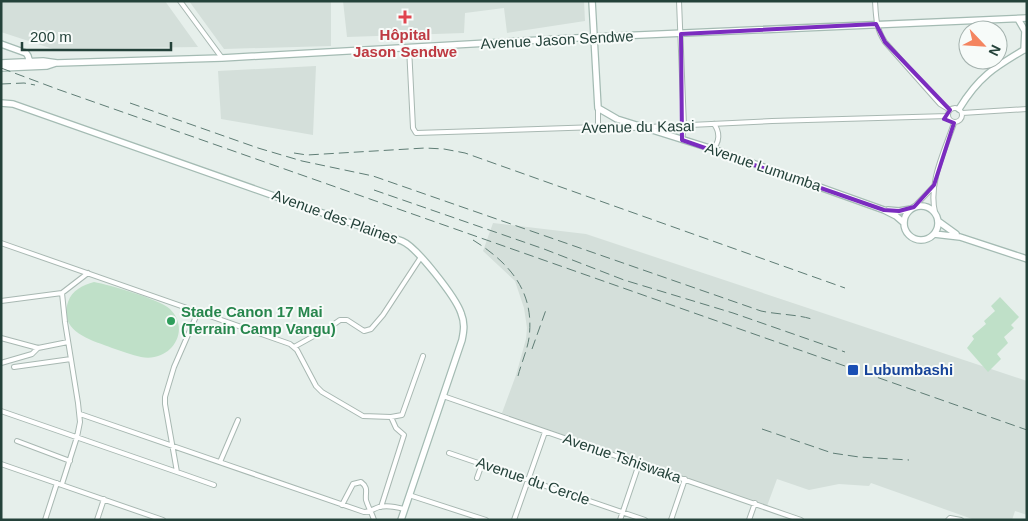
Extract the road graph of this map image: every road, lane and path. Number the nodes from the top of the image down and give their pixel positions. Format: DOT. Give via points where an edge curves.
graph roads {
  1 [pos="180,1"];
  2 [pos="592,1"];
  3 [pos="679,1"];
  4 [pos="875,1"];
  5 [pos="1027,18"];
  6 [pos="1018,19"];
  7 [pos="876,24"];
  8 [pos="681,34"];
  9 [pos="594,37"];
  10 [pos="1,44"];
  11 [pos="409,46"];
  12 [pos="16,48"];
  13 [pos="1025,49"];
  14 [pos="222,58"];
  15 [pos="14,62"];
  16 [pos="1,63"];
  17 [pos="30,64"];
  18 [pos="1,68"];
  19 [pos="1,103"];
  20 [pos="598,108"];
  21 [pos="1027,109"];
  22 [pos="950,110"];
  23 [pos="961,111"];
  24 [pos="948,116"];
  25 [pos="954,123"];
  26 [pos="714,124"];
  27 [pos="684,126"];
  28 [pos="598,127"];
  29 [pos="642,128"];
  30 [pos="682,140"];
  31 [pos="712,148"];
  32 [pos="934,185"];
  33 [pos="912,208"];
  34 [pos="884,210"];
  35 [pos="935,212"];
  36 [pos="938,221"];
  37 [pos="904,223"];
  38 [pos="934,234"];
  39 [pos="960,237"];
  40 [pos="1,244"];
  41 [pos="421,257"];
  42 [pos="1027,259"];
  43 [pos="88,273"];
  44 [pos="62,294"];
  45 [pos="1,301"];
  46 [pos="198,312"];
  47 [pos="1,338"];
  48 [pos="68,342"];
  49 [pos="294,347"];
  50 [pos="38,348"];
  51 [pos="423,356"];
  52 [pos="71,359"];
  53 [pos="1,363"];
  54 [pos="14,367"];
  55 [pos="443,396"];
  56 [pos="1,411"];
  57 [pos="80,414"];
  58 [pos="391,417"];
  59 [pos="238,420"];
  60 [pos="545,432"];
  61 [pos="77,438"];
  62 [pos="16,442"];
  63 [pos="172,445"];
  64 [pos="450,453"];
  65 [pos="70,461"];
  66 [pos="220,462"];
  67 [pos="1,464"];
  68 [pos="482,464"];
  69 [pos="639,464"];
  70 [pos="177,472"];
  71 [pos="477,478"];
  72 [pos="529,479"];
  73 [pos="685,479"];
  74 [pos="59,484"];
  75 [pos="214,484"];
  76 [pos="409,495"];
  77 [pos="104,499"];
  78 [pos="755,503"];
  79 [pos="342,505"];
  80 [pos="381,507"];
  81 [pos="404,509"];
  82 [pos="371,511"];
  83 [pos="623,512"];
  84 [pos="45,520"];
  85 [pos="97,520"];
  86 [pos="163,520"];
  87 [pos="374,520"];
  88 [pos="401,520"];
  89 [pos="486,520"];
  90 [pos="514,520"];
  91 [pos="620,520"];
  92 [pos="645,520"];
  93 [pos="671,520"];
  94 [pos="749,520"];
  95 [pos="801,520"];
  96 [pos="948,520"];
  97 [pos="961,520"];
  1 -- 14 [label="street"];
  2 -- 9 [label="main road"];
  3 -- 8 [label="street"];
  4 -- 7 [label="street"];
  5 -- 6 [label="main road, Avenue Jason Sendwe"];
  6 -- 7 [label="main road, Avenue Jason Sendwe"];
  6 -- 13 [label="main road" via="1025,31"];
  7 -- 8 [label="main road, Avenue Jason Sendwe"];
  7 -- 22 [label="street" via="885,42 940,104"];
  8 -- 9 [label="main road, Avenue Jason Sendwe"];
  8 -- 27 [label="street"];
  9 -- 11 [label="main road, Avenue Jason Sendwe"];
  9 -- 20 [label="main road"];
  10 -- 12 [label="main road"];
  11 -- 14 [label="main road, Avenue Jason Sendwe"];
  11 -- 28 [label="street, Avenue du Kasai" via="413,128 416,133"];
  12 -- 15 [label="main road" via="20,54"];
  12 -- 17 [label="main road" via="26,53"];
  13 -- 23 [label="main road" via="980,80 970,91"];
  14 -- 17 [label="main road, Avenue Jason Sendwe" via="58,63 48,66"];
  15 -- 16 [label="main road, Avenue Jason Sendwe"];
  15 -- 17 [label="main road, Avenue Jason Sendwe"];
  17 -- 18 [label="main road, Avenue Jason Sendwe"];
  19 -- 41 [label="main road, Avenue des Plaines" via="13,104 393,237 411,246"];
  20 -- 28 [label="street"];
  20 -- 29 [label="main road, Avenue Lumumba"];
  21 -- 23 [label="street"];
  22 -- 23 [label="street"];
  22 -- 24 [label="street"];
  23 -- 25 [label="street" via="962,119"];
  24 -- 25 [label="street"];
  24 -- 26 [label="street, Avenue du Kasai"];
  25 -- 32 [label="street"];
  26 -- 27 [label="street, Avenue du Kasai"];
  26 -- 31 [label="street" via="718,139"];
  27 -- 29 [label="street, Avenue du Kasai"];
  27 -- 30 [label="street"];
  28 -- 29 [label="street, Avenue du Kasai"];
  29 -- 30 [label="main road, Avenue Lumumba"];
  30 -- 31 [label="main road, Avenue Lumumba"];
  31 -- 34 [label="main road, Avenue Lumumba"];
  32 -- 33 [label="street"];
  32 -- 35 [label="street"];
  33 -- 34 [label="main road"];
  33 -- 35 [label="main road" via="924,206"];
  33 -- 37 [label="main road"];
  34 -- 37 [label="main road"];
  35 -- 36 [label="main road"];
  36 -- 38 [label="main road"];
  36 -- 39 [label="main road"];
  37 -- 38 [label="main road" via="914,238 924,240"];
  38 -- 39 [label="main road"];
  39 -- 42 [label="main road"];
  40 -- 43 [label="street"];
  41 -- 49 [label="street" via="371,329 364,331 347,320 340,320"];
  41 -- 55 [label="main road, Avenue des Plaines" via="457,304 464,320 462,340"];
  43 -- 44 [label="street"];
  43 -- 46 [label="street"];
  44 -- 45 [label="street"];
  44 -- 48 [label="street"];
  46 -- 49 [label="street"];
  46 -- 63 [label="street" via="165,397"];
  47 -- 50 [label="street"];
  48 -- 50 [label="street"];
  48 -- 52 [label="street"];
  49 -- 58 [label="street" via="322,392 363,416"];
  50 -- 53 [label="street" via="32,354"];
  51 -- 58 [label="street" via="404,412"];
  52 -- 54 [label="street"];
  52 -- 57 [label="street"];
  55 -- 60 [label="street, Avenue Tshiswaka"];
  55 -- 76 [label="main road, Avenue des Plaines"];
  56 -- 61 [label="street"];
  57 -- 61 [label="street"];
  57 -- 63 [label="street"];
  58 -- 80 [label="street" via="404,435"];
  59 -- 66 [label="street"];
  60 -- 69 [label="street, Avenue Tshiswaka"];
  60 -- 72 [label="street"];
  61 -- 65 [label="street"];
  61 -- 70 [label="street"];
  62 -- 65 [label="street"];
  63 -- 66 [label="street"];
  63 -- 70 [label="street"];
  64 -- 68 [label="street, Avenue du Cercle"];
  65 -- 74 [label="street"];
  66 -- 79 [label="street"];
  67 -- 74 [label="street"];
  68 -- 71 [label="street"];
  68 -- 72 [label="street, Avenue du Cercle"];
  69 -- 73 [label="street, Avenue Tshiswaka"];
  69 -- 83 [label="street"];
  70 -- 75 [label="street"];
  72 -- 83 [label="street, Avenue du Cercle"];
  72 -- 90 [label="street"];
  73 -- 78 [label="street, Avenue Tshiswaka"];
  73 -- 93 [label="street"];
  74 -- 77 [label="street"];
  74 -- 84 [label="street"];
  76 -- 81 [label="main road, Avenue des Plaines"];
  76 -- 89 [label="street"];
  77 -- 85 [label="street"];
  77 -- 86 [label="street"];
  78 -- 94 [label="street"];
  78 -- 95 [label="street, Avenue Tshiswaka"];
  79 -- 82 [label="street"];
  79 -- 82 [label="street" via="353,484 361,482 367,490 366,500"];
  80 -- 81 [label="street"];
  80 -- 82 [label="street"];
  81 -- 88 [label="main road, Avenue des Plaines"];
  82 -- 87 [label="street"];
  83 -- 91 [label="street"];
  83 -- 92 [label="street, Avenue du Cercle"];
  96 -- 97 [label="street"];
}
